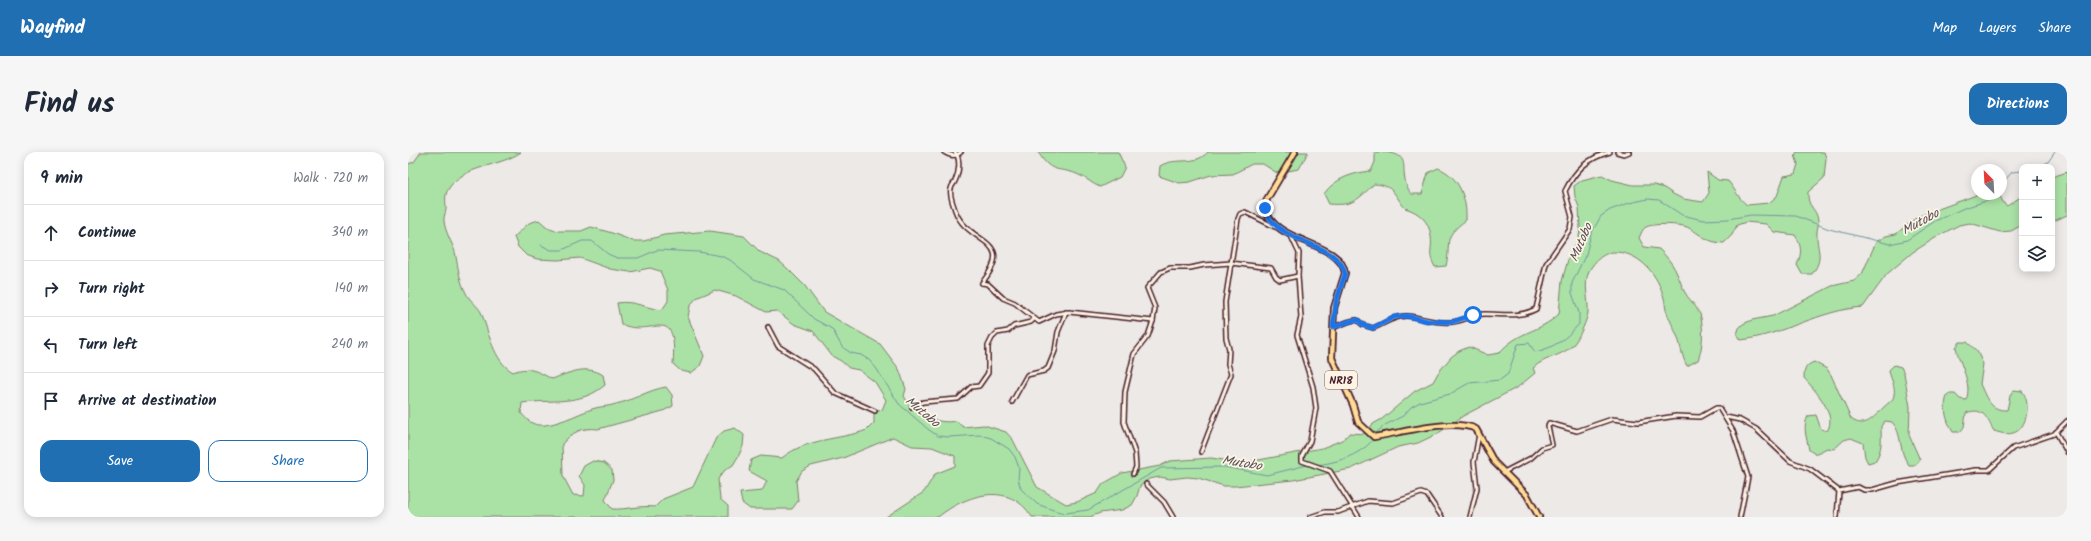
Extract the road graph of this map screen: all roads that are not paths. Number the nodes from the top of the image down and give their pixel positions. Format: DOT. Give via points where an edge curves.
graph roads {
  1 [pos="944,152"];
  2 [pos="961,152"];
  3 [pos="1295,152"];
  4 [pos="1610,152"];
  5 [pos="1617,152"];
  6 [pos="1629,152"];
  7 [pos="956,154"];
  8 [pos="1275,226"];
  9 [pos="1291,236"];
  10 [pos="1231,263"];
  11 [pos="1298,276"];
  12 [pos="1066,312"];
  13 [pos="1034,319"];
  14 [pos="1153,321"];
  15 [pos="768,327"];
  16 [pos="1333,327"];
  17 [pos="1012,402"];
  18 [pos="912,407"];
  19 [pos="875,411"];
  20 [pos="1726,417"];
  21 [pos="2067,421"];
  22 [pos="2056,432"];
  23 [pos="1480,433"];
  24 [pos="1201,452"];
  25 [pos="2067,452"];
  26 [pos="1504,473"];
  27 [pos="1134,474"];
  28 [pos="1146,484"];
  29 [pos="1839,491"];
  30 [pos="1352,506"];
  31 [pos="1322,513"];
  32 [pos="1173,517"];
  33 [pos="1310,517"];
  34 [pos="1324,517"];
  35 [pos="1358,517"];
  36 [pos="1442,517"];
  37 [pos="1470,517"];
  38 [pos="1539,517"];
  39 [pos="1740,517"];
  40 [pos="1837,517"];
  1 -- 7 [label="street" via="949,155"];
  2 -- 7 [label="street"];
  3 -- 8 [label="main road, NR18" via="1265,204 1266,213"];
  4 -- 16 [label="street" via="1584,164 1565,191 1572,216 1570,229 1546,264 1536,309 1528,313 1506,316 1473,315 1452,322 1428,321 1407,316 1394,317 1373,328 1363,325 1358,320 1349,320"];
  5 -- 6 [label="street"];
  7 -- 13 [label="street" via="959,171 950,189 955,211 976,237 986,241 994,250 996,260 982,283 988,284 1002,298 1015,303"];
  8 -- 9 [label="main road, NR18"];
  8 -- 10 [label="street" via="1244,212 1240,214"];
  9 -- 11 [label="street" via="1299,253"];
  9 -- 16 [label="main road, NR18" via="1319,248 1344,268 1345,274 1334,308"];
  10 -- 11 [label="street" via="1271,268 1280,280"];
  10 -- 14 [label="street" via="1170,268 1161,272 1148,288 1155,308"];
  10 -- 24 [label="street" via="1225,302 1228,364 1231,374"];
  11 -- 30 [label="street" via="1301,316 1297,334 1313,387 1316,408 1310,442 1302,460 1330,471"];
  12 -- 13 [label="street" via="1041,322"];
  12 -- 14 [label="street"];
  12 -- 17 [label="street" via="1058,332 1054,357 1048,368 1044,372 1027,375"];
  13 -- 18 [label="street" via="1014,326 1008,331 997,333 992,338 988,346 988,373 979,386 971,388 958,399 923,402"];
  14 -- 27 [label="street" via="1148,336 1134,354 1125,392 1124,422 1135,453"];
  15 -- 19 [label="street" via="778,346 814,369 835,393"];
  16 -- 23 [label="main road, NR18" via="1333,361 1358,422 1374,437 1402,430 1445,426 1468,426"];
  20 -- 26 [label="street" via="1719,408 1716,408 1700,417 1676,416 1638,422 1612,420 1577,431 1550,423 1548,426 1552,445 1542,448 1531,458"];
  20 -- 29 [label="street" via="1740,420 1756,429 1790,461 1810,469"];
  20 -- 39 [label="street" via="1748,477"];
  21 -- 22 [label="street"];
  22 -- 25 [label="street"];
  22 -- 29 [label="street" via="2051,436 2013,448 1989,470 1897,483 1872,490 1858,487"];
  23 -- 26 [label="main road" via="1494,462"];
  23 -- 37 [label="street" via="1474,462 1477,488"];
  26 -- 38 [label="main road" via="1527,495"];
  28 -- 32 [label="street" via="1164,502"];
  29 -- 40 [label="street"];
  30 -- 31 [label="street" via="1338,512"];
  30 -- 35 [label="street"];
  30 -- 36 [label="street" via="1372,500 1393,502 1421,493 1427,495"];
  31 -- 33 [label="street"];
  31 -- 34 [label="street"];
}
